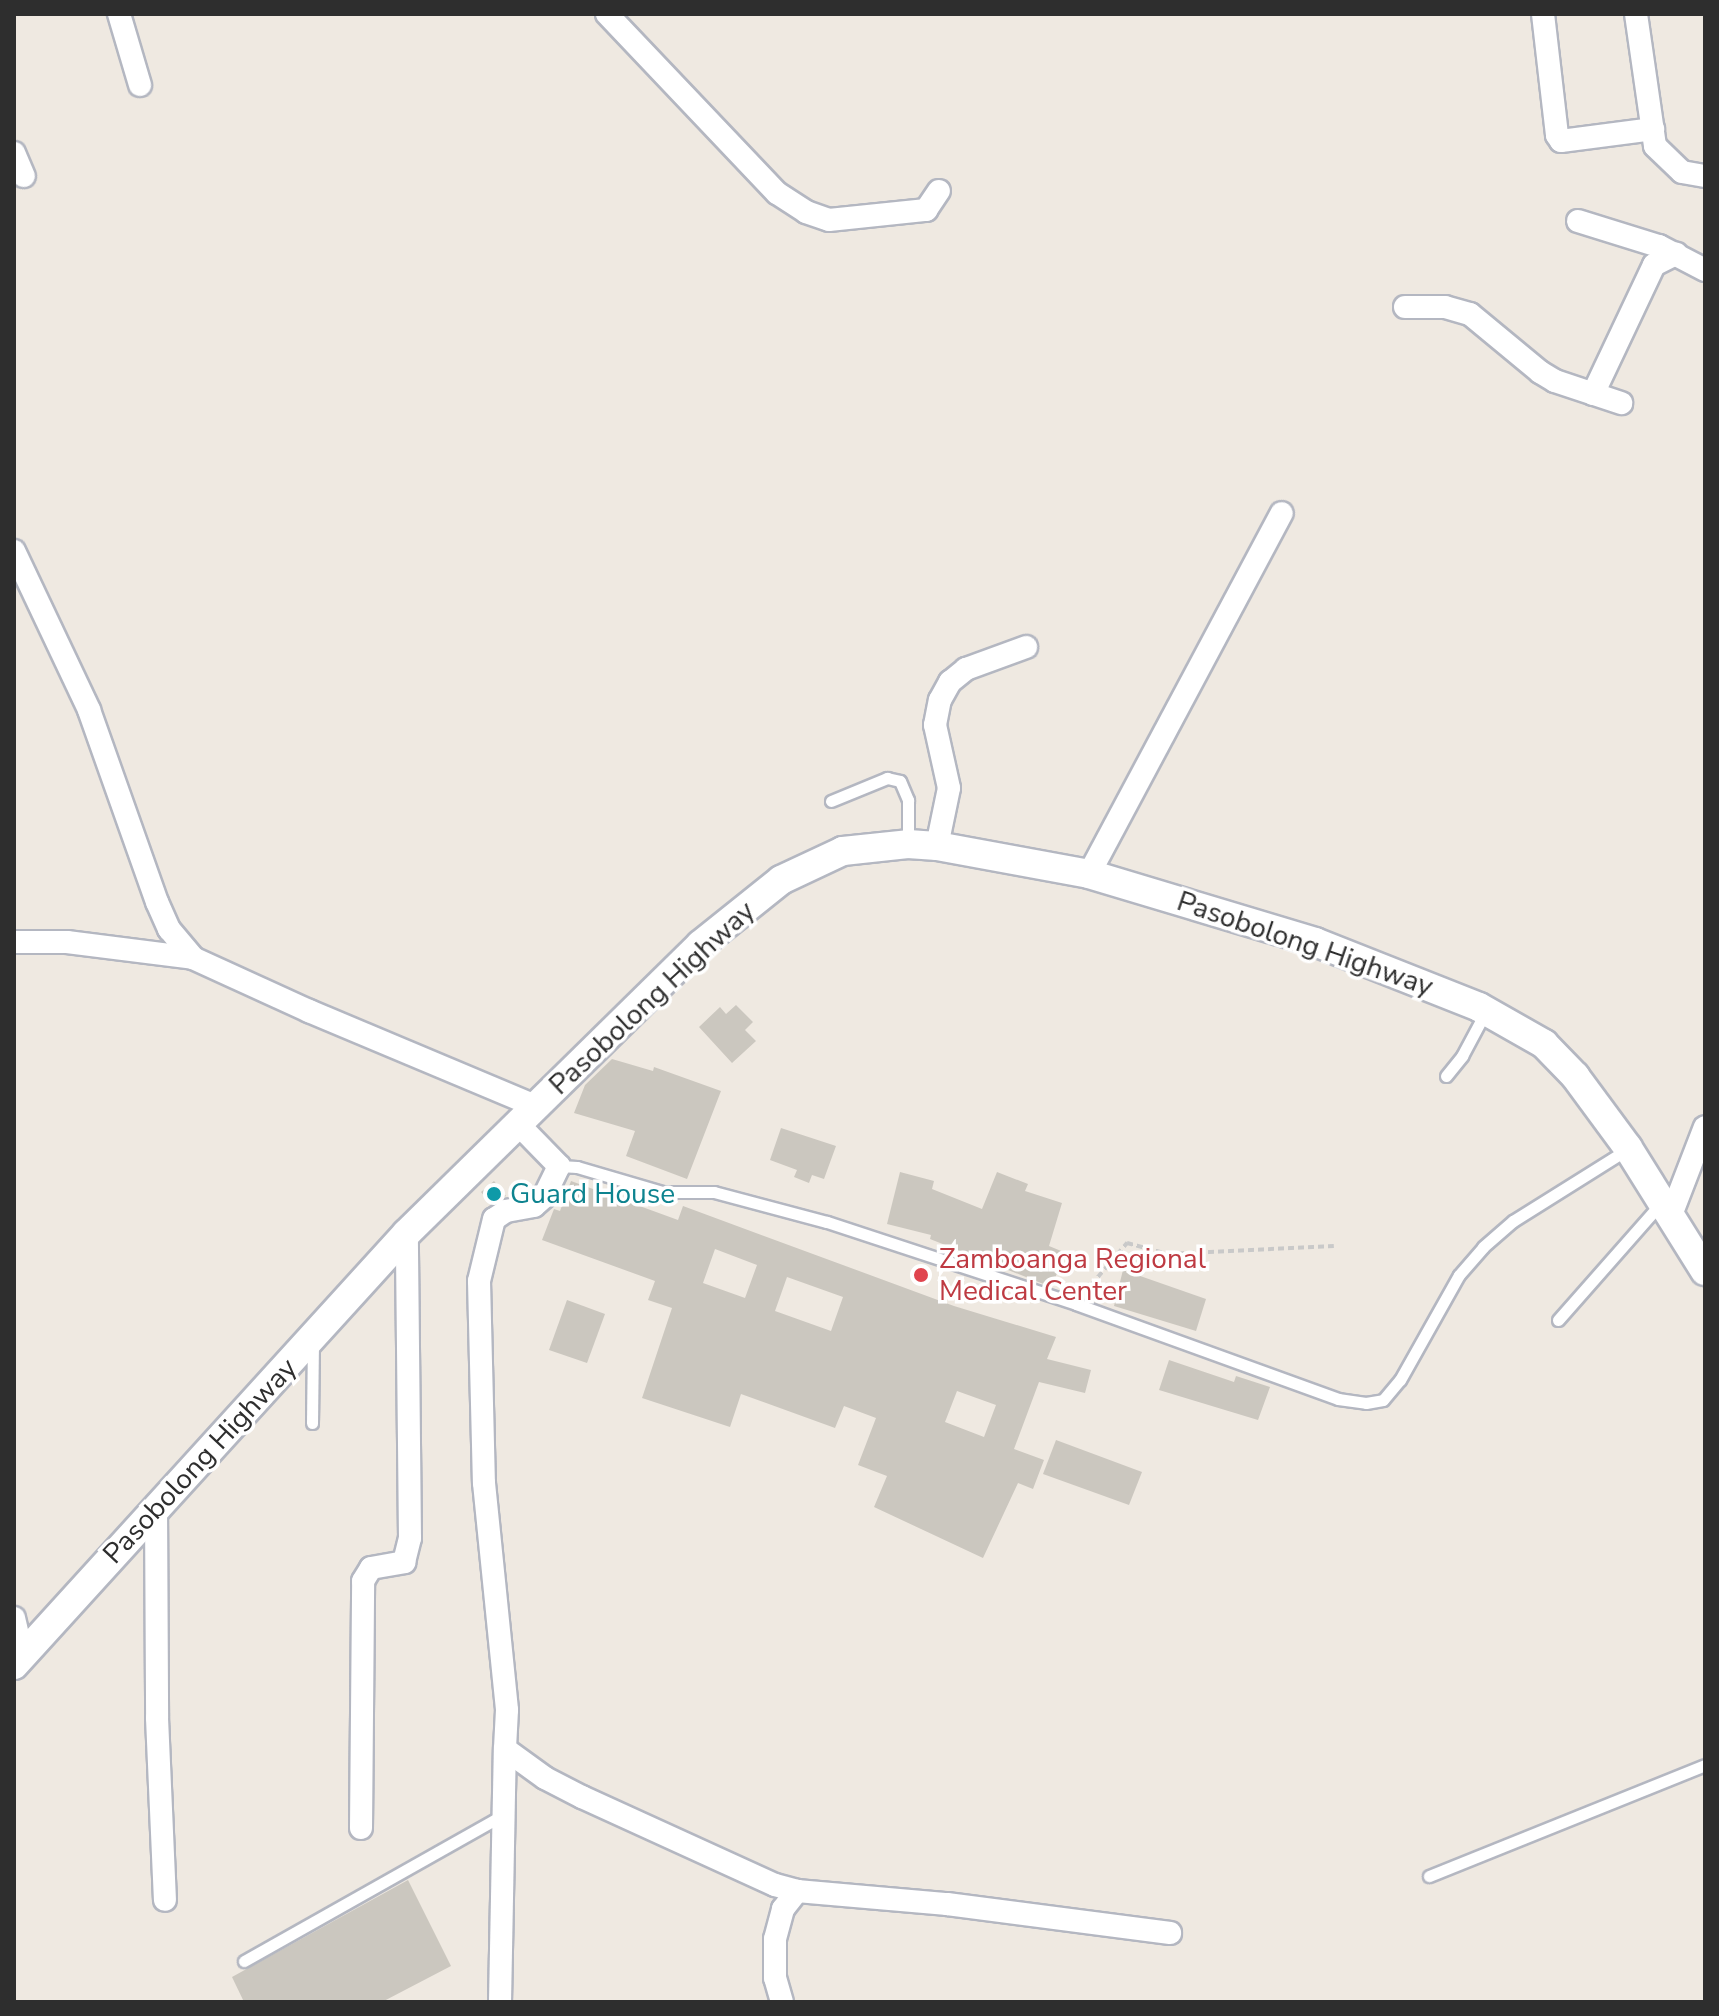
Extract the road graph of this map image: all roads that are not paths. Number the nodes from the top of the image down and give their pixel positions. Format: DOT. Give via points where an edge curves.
graph roads {
  1 [pos="119,14"];
  2 [pos="607,14"];
  3 [pos="1543,14"];
  4 [pos="1636,14"];
  5 [pos="140,85"];
  6 [pos="1653,129"];
  7 [pos="14,153"];
  8 [pos="24,176"];
  9 [pos="1705,176"];
  10 [pos="939,191"];
  11 [pos="1578,221"];
  12 [pos="1676,254"];
  13 [pos="1705,270"];
  14 [pos="1405,307"];
  15 [pos="1593,394"];
  16 [pos="1621,403"];
  17 [pos="1282,513"];
  18 [pos="14,551"];
  19 [pos="1026,647"];
  20 [pos="831,801"];
  21 [pos="908,844"];
  22 [pos="937,846"];
  23 [pos="1089,874"];
  24 [pos="14,942"];
  25 [pos="193,958"];
  26 [pos="1486,1011"];
  27 [pos="1446,1076"];
  28 [pos="528,1115"];
  29 [pos="1705,1127"];
  30 [pos="1628,1148"];
  31 [pos="559,1166"];
  32 [pos="1667,1208"];
  33 [pos="407,1233"];
  34 [pos="1705,1271"];
  35 [pos="1558,1320"];
  36 [pos="313,1340"];
  37 [pos="312,1423"];
  38 [pos="156,1505"];
  39 [pos="14,1618"];
  40 [pos="18,1660"];
  41 [pos="505,1749"];
  42 [pos="1705,1765"];
  43 [pos="504,1815"];
  44 [pos="361,1828"];
  45 [pos="1429,1876"];
  46 [pos="797,1891"];
  47 [pos="165,1900"];
  48 [pos="1170,1933"];
  49 [pos="244,1961"];
  50 [pos="500,2002"];
  51 [pos="782,2002"];
  1 -- 5 [label="street"];
  2 -- 10 [label="street" via="777,193 806,212 829,220 926,210"];
  3 -- 6 [label="street" via="1561,141"];
  4 -- 6 [label="street"];
  6 -- 9 [label="street" via="1655,146 1668,162 1692,176"];
  7 -- 8 [label="street"];
  11 -- 12 [label="street"];
  12 -- 13 [label="street"];
  12 -- 15 [label="street" via="1654,265 1646,278"];
  14 -- 15 [label="street" via="1445,307 1470,314 1540,372"];
  15 -- 16 [label="street"];
  17 -- 23 [label="street"];
  18 -- 25 [label="street" via="89,710 157,902 169,929"];
  19 -- 22 [label="street" via="966,669 940,700 935,725 949,788"];
  20 -- 21 [label="lane" via="887,778 900,781 908,800"];
  21 -- 22 [label="street, Pasobolong Highway"];
  21 -- 28 [label="street, Pasobolong Highway" via="843,851 781,880 700,945"];
  22 -- 23 [label="street, Pasobolong Highway"];
  23 -- 26 [label="street, Pasobolong Highway" via="1315,942"];
  24 -- 25 [label="street" via="67,942"];
  25 -- 28 [label="street"];
  26 -- 27 [label="lane"];
  26 -- 30 [label="street, Pasobolong Highway" via="1544,1044 1575,1076"];
  28 -- 31 [label="street"];
  28 -- 33 [label="street, Pasobolong Highway"];
  29 -- 32 [label="street"];
  30 -- 31 [label="lane" via="1513,1221 1483,1247 1459,1275 1400,1380 1383,1400 1366,1403 1338,1399 1076,1304 827,1222 714,1192 662,1192"];
  30 -- 32 [label="street, Pasobolong Highway"];
  31 -- 41 [label="street" via="534,1206 494,1219 479,1281 484,1483 507,1710"];
  32 -- 34 [label="street, Pasobolong Highway"];
  32 -- 35 [label="lane"];
  33 -- 36 [label="street, Pasobolong Highway"];
  33 -- 44 [label="street" via="410,1538 404,1562 371,1568 363,1581"];
  36 -- 37 [label="lane"];
  36 -- 38 [label="street, Pasobolong Highway"];
  38 -- 40 [label="street, Pasobolong Highway"];
  38 -- 47 [label="street"];
  39 -- 40 [label="street"];
  41 -- 43 [label="street"];
  41 -- 46 [label="street" via="582,1797 722,1863"];
  42 -- 45 [label="lane"];
  43 -- 49 [label="lane"];
  43 -- 50 [label="street"];
  46 -- 48 [label="street"];
  46 -- 51 [label="street" via="776,1929 775,1978"];
}
